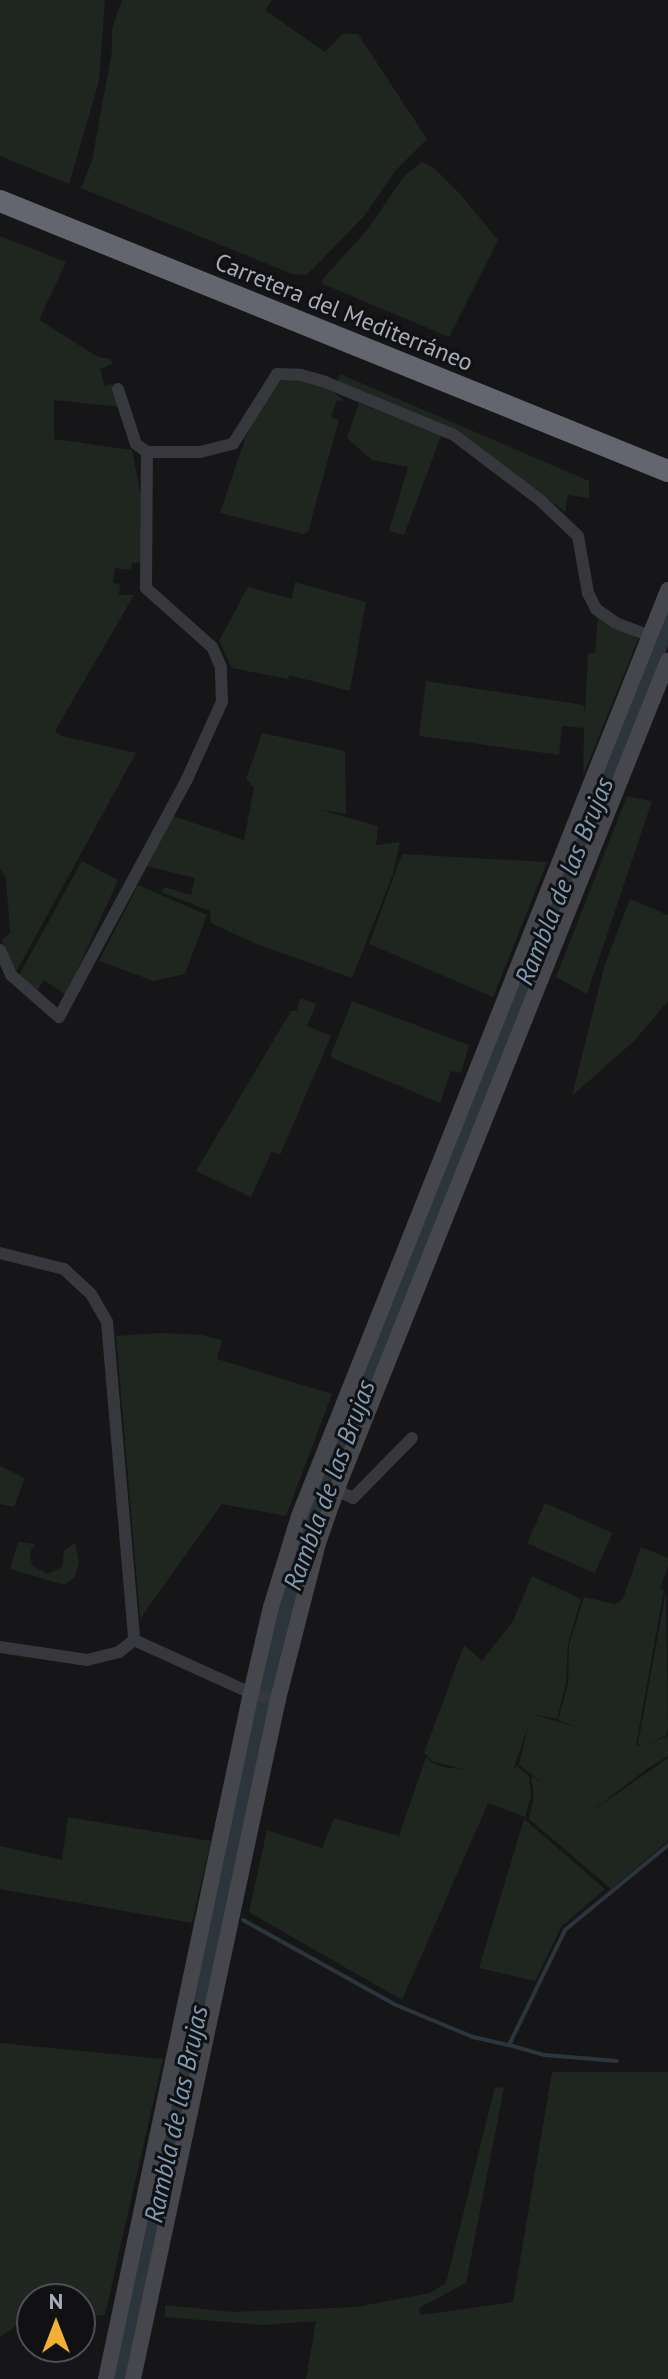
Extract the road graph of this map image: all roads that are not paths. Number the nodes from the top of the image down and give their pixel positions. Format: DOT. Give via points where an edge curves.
graph roads {
  1 [pos="0,201"];
  2 [pos="118,389"];
  3 [pos="147,452"];
  4 [pos="668,471"];
  5 [pos="668,590"];
  6 [pos="650,636"];
  7 [pos="668,661"];
  8 [pos="0,950"];
  9 [pos="0,1253"];
  10 [pos="412,1438"];
  11 [pos="336,1490"];
  12 [pos="134,1640"];
  13 [pos="0,1647"];
  14 [pos="254,1694"];
  15 [pos="276,1698"];
  16 [pos="106,2379"];
  17 [pos="133,2379"];
  1 -- 4 [label="highway, Carretera del Mediterráneo"];
  2 -- 3 [label="street" via="136,444"];
  3 -- 6 [label="street" via="200,452 233,444 277,374 325,382 454,435 540,500 578,536 596,609"];
  3 -- 8 [label="street" via="146,588 212,647 221,667 222,702 187,779 59,1017 11,975"];
  5 -- 6 [label="street"];
  6 -- 14 [label="street" via="335,1420 290,1546"];
  7 -- 11 [label="street"];
  9 -- 12 [label="street" via="64,1269 91,1294 107,1322"];
  10 -- 11 [label="street" via="353,1498"];
  11 -- 15 [label="street"];
  12 -- 13 [label="street" via="119,1652 87,1660"];
  12 -- 14 [label="street"];
  14 -- 15 [label="street"];
  14 -- 16 [label="street"];
  15 -- 17 [label="street"];
}
